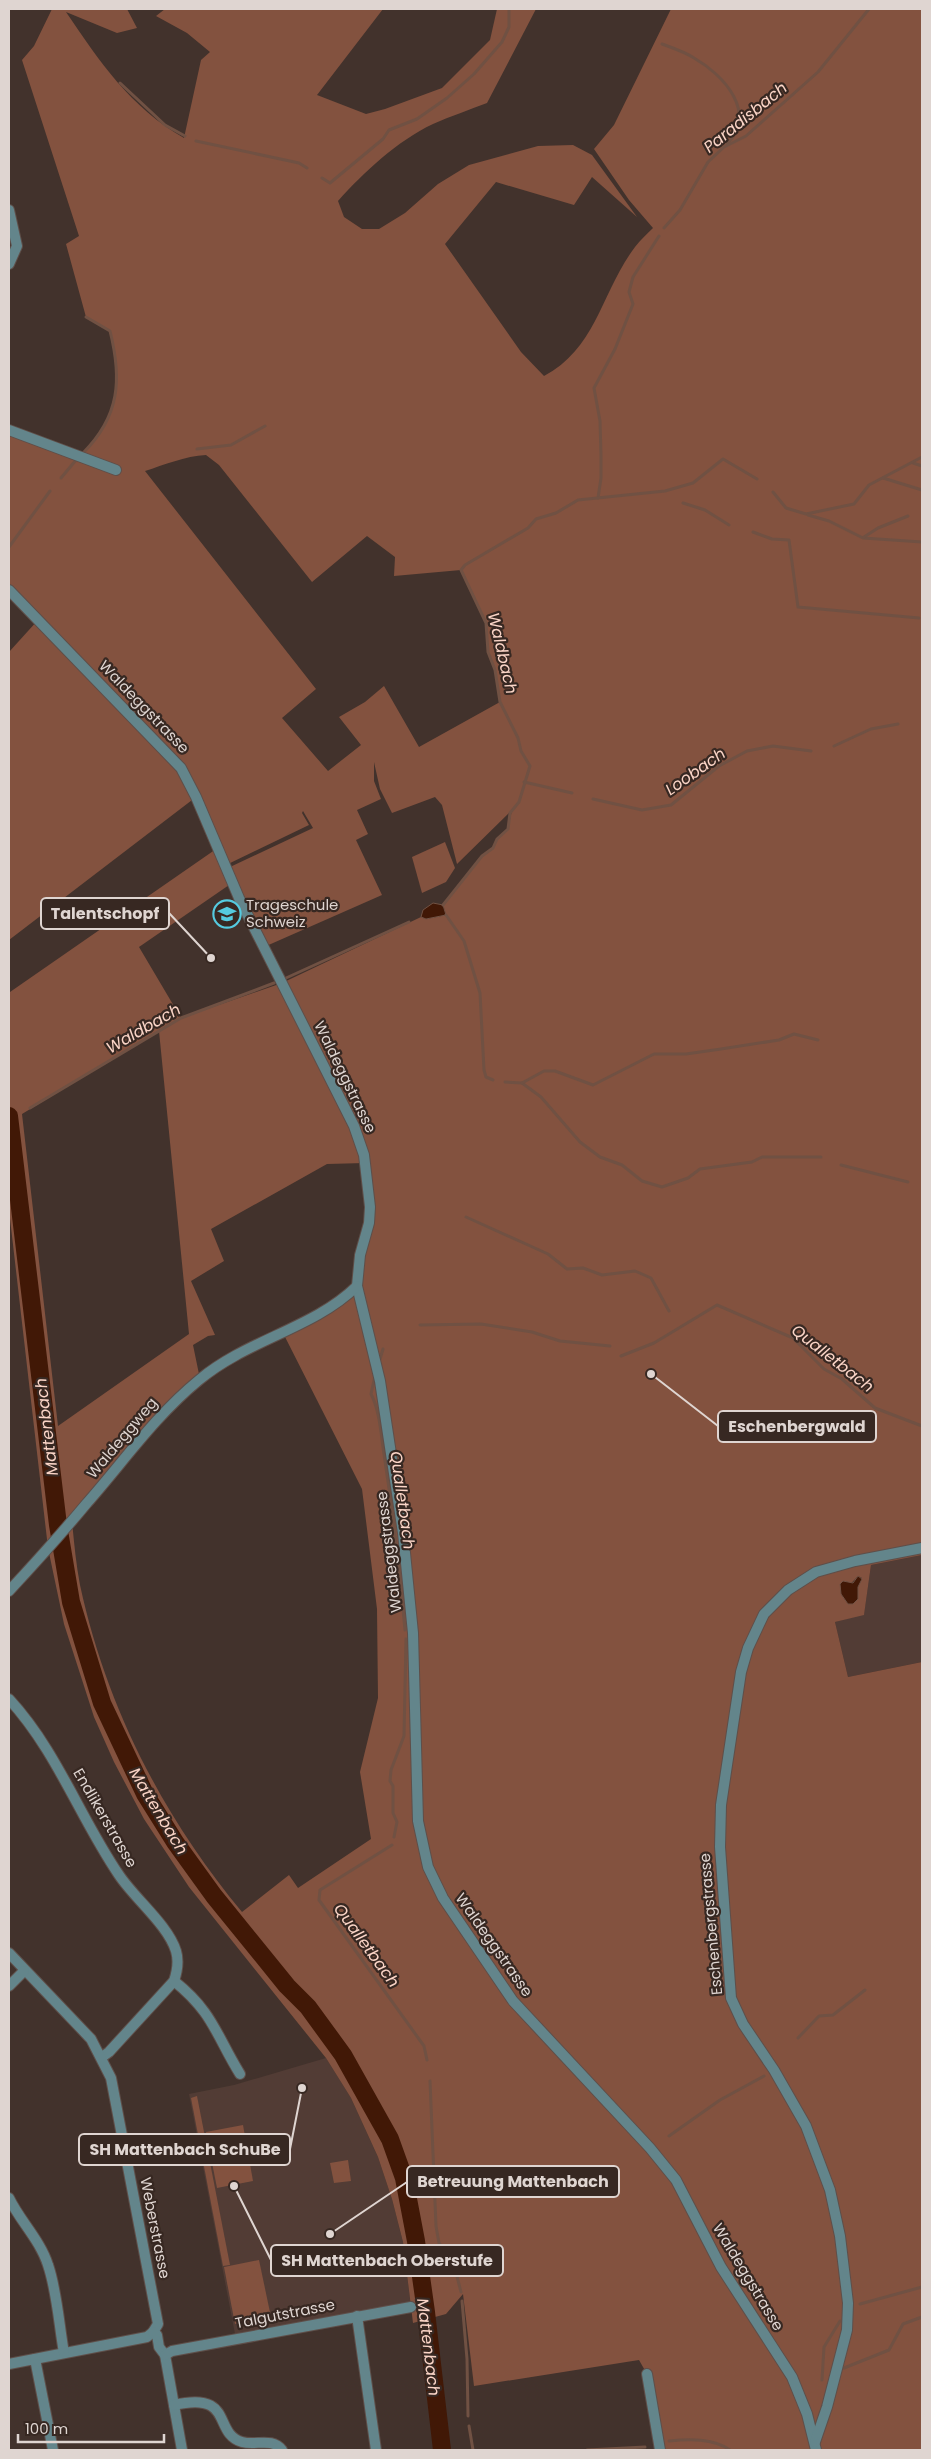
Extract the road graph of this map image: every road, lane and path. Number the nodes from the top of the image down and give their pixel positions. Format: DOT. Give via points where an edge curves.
graph roads {
  1 [pos="9,210"];
  2 [pos="9,264"];
  3 [pos="9,430"];
  4 [pos="116,470"];
  5 [pos="9,590"];
  6 [pos="357,1286"];
  7 [pos="922,1548"];
  8 [pos="9,1590"];
  9 [pos="9,1699"];
  10 [pos="9,1953"];
  11 [pos="24,1971"];
  12 [pos="174,1981"];
  13 [pos="9,1986"];
  14 [pos="102,2057"];
  15 [pos="240,2074"];
  16 [pos="9,2198"];
  17 [pos="412,2306"];
  18 [pos="357,2316"];
  19 [pos="153,2332"];
  20 [pos="64,2353"];
  21 [pos="165,2356"];
  22 [pos="35,2359"];
  23 [pos="9,2364"];
  24 [pos="647,2374"];
  25 [pos="174,2405"];
  26 [pos="815,2446"];
  27 [pos="53,2450"];
  28 [pos="182,2450"];
  29 [pos="282,2450"];
  30 [pos="376,2450"];
  31 [pos="660,2450"];
  1 -- 2 [label="street" via="17,246"];
  3 -- 4 [label="street"];
  5 -- 6 [label="street, Waldeggstrasse" via="153,737 180,768 196,797 239,898 363,1149 370,1214 360,1255"];
  6 -- 8 [label="street, Waldeggweg" via="330,1309 224,1360 200,1379 149,1426 66,1528"];
  6 -- 26 [label="street, Waldeggstrasse" via="380,1376 403,1533 413,1643 418,1821 430,1873 453,1914 513,2001 676,2180 721,2267 792,2377 805,2408"];
  7 -- 26 [label="street, Eschenbergstrasse" via="816,1572 788,1590 764,1614 741,1672 721,1804 720,1847 731,1998 743,2024 783,2084 806,2126 830,2190 840,2236 848,2303 847,2330"];
  9 -- 12 [label="street, Endlikerstrasse" via="42,1740 91,1832 120,1877 171,1940 177,1952 178,1970"];
  10 -- 11 [label="street, Weberstrasse"];
  11 -- 13 [label="street"];
  11 -- 14 [label="street, Weberstrasse" via="91,2040"];
  12 -- 14 [label="street"];
  12 -- 15 [label="street" via="208,2015"];
  14 -- 19 [label="street, Weberstrasse" via="111,2078 158,2324"];
  16 -- 20 [label="street" via="48,2265"];
  17 -- 18 [label="street, Talgutstrasse"];
  18 -- 21 [label="street, Talgutstrasse" via="172,2351"];
  18 -- 30 [label="street"];
  19 -- 20 [label="street" via="146,2337"];
  19 -- 21 [label="street"];
  20 -- 22 [label="street"];
  21 -- 25 [label="street"];
  22 -- 23 [label="street"];
  22 -- 27 [label="street"];
  24 -- 31 [label="street"];
  25 -- 28 [label="street"];
  25 -- 29 [label="street" via="201,2402 212,2406 239,2441 270,2442"];
}
